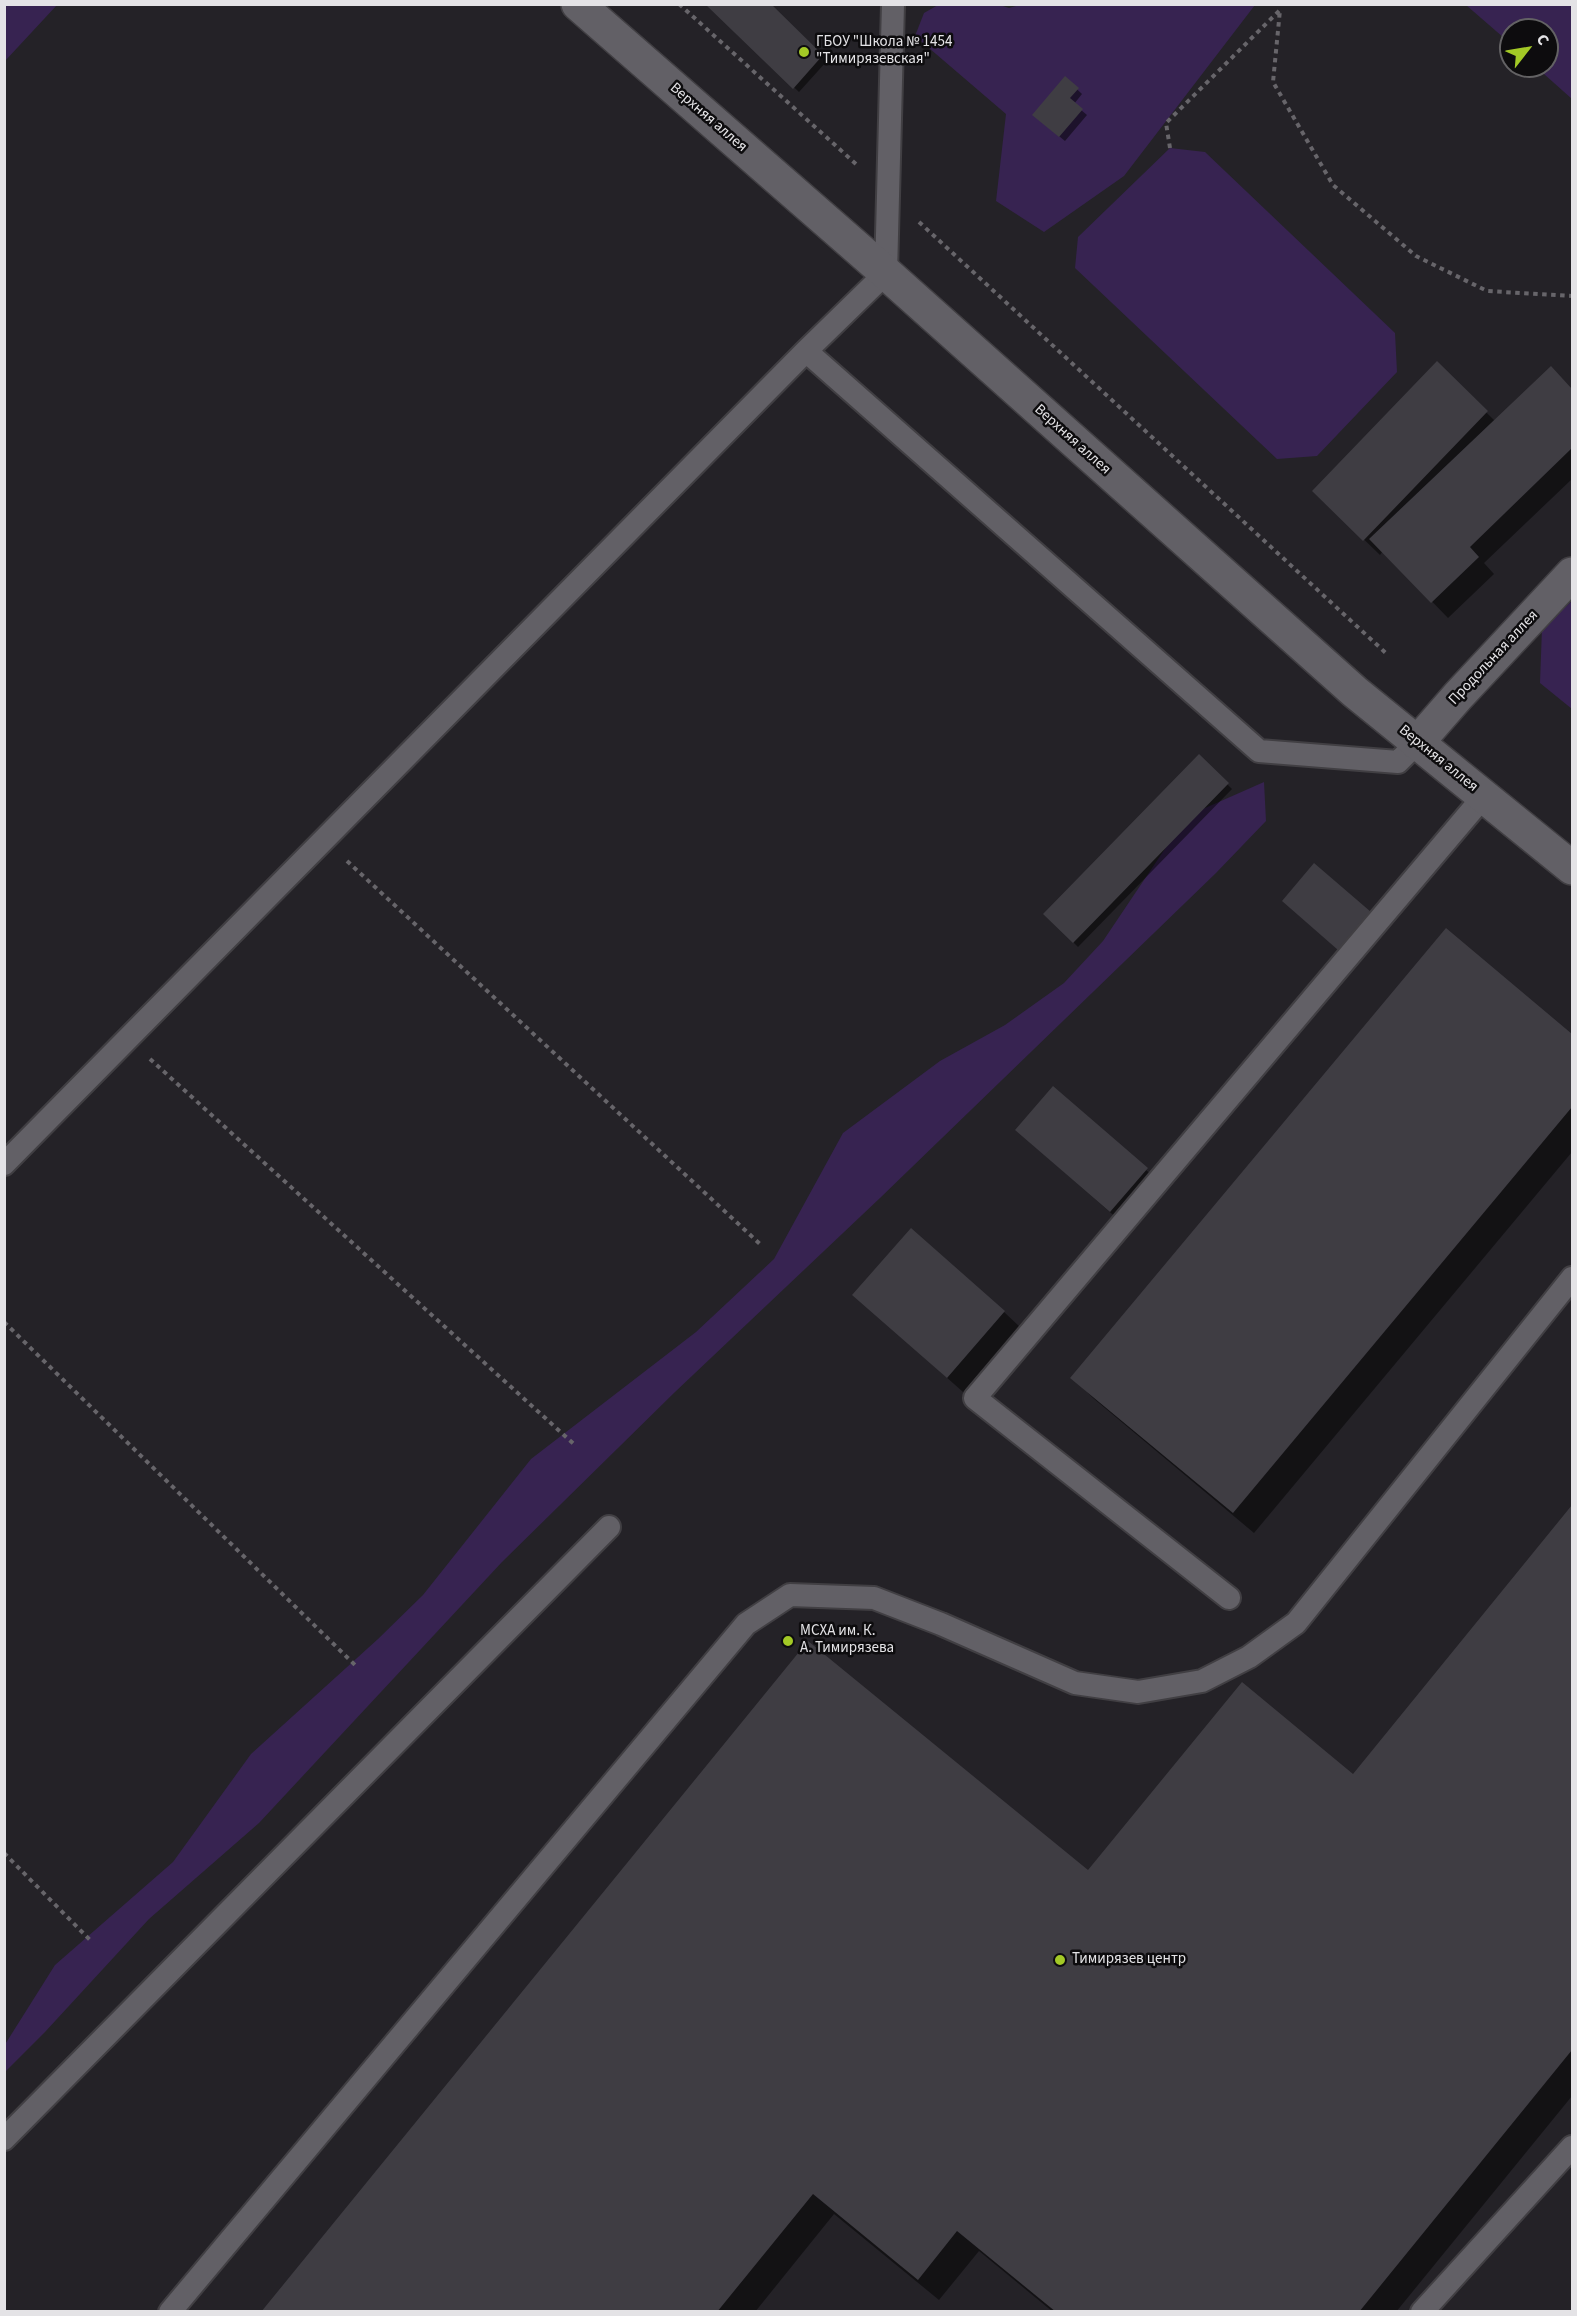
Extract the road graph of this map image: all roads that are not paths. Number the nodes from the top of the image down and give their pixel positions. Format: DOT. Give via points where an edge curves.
graph roads {
  1 [pos="578,4"];
  2 [pos="892,4"];
  3 [pos="886,273"];
  4 [pos="806,351"];
  5 [pos="1572,574"];
  6 [pos="1418,743"];
  7 [pos="1484,796"];
  8 [pos="1572,868"];
  9 [pos="4,1164"];
  10 [pos="1572,1278"];
  11 [pos="609,1527"];
  12 [pos="1230,1598"];
  13 [pos="4,2139"];
  14 [pos="1572,2147"];
  15 [pos="170,2312"];
  16 [pos="1422,2312"];
  1 -- 3 [label="street, Верхняя аллея"];
  2 -- 3 [label="lane"];
  3 -- 4 [label="lane"];
  3 -- 6 [label="street, Верхняя аллея" via="1354,692"];
  4 -- 6 [label="lane" via="1259,751 1398,762"];
  4 -- 9 [label="lane"];
  5 -- 6 [label="street, Продольная аллея"];
  6 -- 7 [label="street, Верхняя аллея"];
  7 -- 8 [label="street, Верхняя аллея"];
  7 -- 12 [label="lane" via="975,1398"];
  10 -- 15 [label="lane" via="1296,1623 1249,1657 1202,1681 1138,1692 1075,1683 874,1599 790,1595 746,1624"];
  11 -- 13 [label="lane"];
  14 -- 16 [label="lane"];
}
